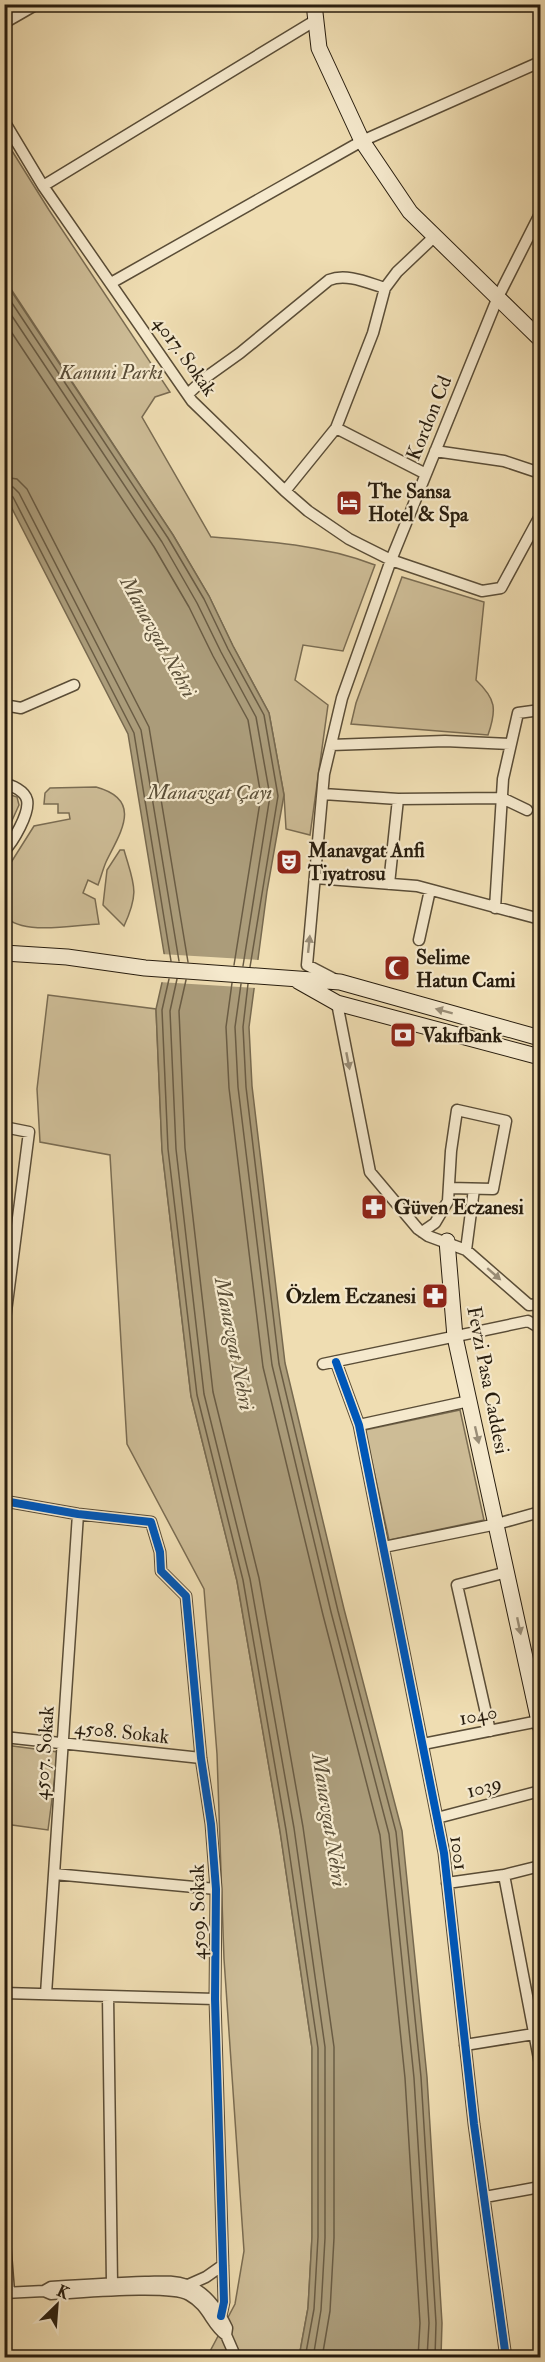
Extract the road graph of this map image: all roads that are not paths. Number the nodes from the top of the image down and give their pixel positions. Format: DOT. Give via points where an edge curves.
graph roads {
  1 [pos="36,4"];
  2 [pos="314,4"];
  3 [pos="316,21"];
  4 [pos="4,23"];
  5 [pos="540,65"];
  6 [pos="4,121"];
  7 [pos="362,141"];
  8 [pos="43,186"];
  9 [pos="540,214"];
  10 [pos="435,236"];
  11 [pos="111,283"];
  12 [pos="385,288"];
  13 [pos="498,297"];
  14 [pos="540,339"];
  15 [pos="188,394"];
  16 [pos="336,428"];
  17 [pos="435,451"];
  18 [pos="540,473"];
  19 [pos="426,474"];
  20 [pos="285,491"];
  21 [pos="540,516"];
  22 [pos="390,560"];
  23 [pos="74,685"];
  24 [pos="4,705"];
  25 [pos="540,710"];
  26 [pos="511,744"];
  27 [pos="331,745"];
  28 [pos="4,784"];
  29 [pos="323,794"];
  30 [pos="502,798"];
  31 [pos="398,799"];
  32 [pos="527,810"];
  33 [pos="4,851"];
  34 [pos="315,878"];
  35 [pos="389,884"];
  36 [pos="430,890"];
  37 [pos="495,908"];
  38 [pos="540,919"];
  39 [pos="419,940"];
  40 [pos="4,953"];
  41 [pos="4,961"];
  42 [pos="96,962"];
  43 [pos="296,980"];
  44 [pos="340,982"];
  45 [pos="337,1003"];
  46 [pos="540,1038"];
  47 [pos="540,1057"];
  48 [pos="4,1127"];
  49 [pos="449,1188"];
  50 [pos="474,1189"];
  51 [pos="422,1232"];
  52 [pos="447,1241"];
  53 [pos="466,1250"];
  54 [pos="540,1304"];
  55 [pos="4,1327"];
  56 [pos="540,1328"];
  57 [pos="455,1337"];
  58 [pos="336,1362"];
  59 [pos="323,1364"];
  60 [pos="469,1401"];
  61 [pos="359,1425"];
  62 [pos="4,1501"];
  63 [pos="540,1512"];
  64 [pos="78,1514"];
  65 [pos="497,1524"];
  66 [pos="384,1547"];
  67 [pos="507,1572"];
  68 [pos="539,1718"];
  69 [pos="490,1731"];
  70 [pos="4,1737"];
  71 [pos="63,1744"];
  72 [pos="423,1744"];
  73 [pos="201,1758"];
  74 [pos="540,1791"];
  75 [pos="437,1818"];
  76 [pos="540,1866"];
  77 [pos="54,1874"];
  78 [pos="504,1875"];
  79 [pos="447,1883"];
  80 [pos="216,1889"];
  81 [pos="4,1992"];
  82 [pos="46,1994"];
  83 [pos="108,1996"];
  84 [pos="215,1999"];
  85 [pos="538,2034"];
  86 [pos="465,2045"];
  87 [pos="540,2064"];
  88 [pos="540,2187"];
  89 [pos="485,2197"];
  90 [pos="4,2229"];
  91 [pos="223,2265"];
  92 [pos="112,2283"];
  93 [pos="188,2285"];
  94 [pos="44,2291"];
  95 [pos="7,2292"];
  96 [pos="221,2316"];
  97 [pos="226,2335"];
  98 [pos="235,2356"];
  99 [pos="506,2358"];
  1 -- 4 [label="street"];
  2 -- 3 [label="street"];
  3 -- 7 [label="street" via="319,48"];
  3 -- 8 [label="street"];
  5 -- 7 [label="street"];
  6 -- 8 [label="street, 4017. Sokak"];
  7 -- 10 [label="street" via="410,212"];
  7 -- 11 [label="street"];
  8 -- 11 [label="street, 4017. Sokak"];
  9 -- 13 [label="street, Kordon Cd"];
  10 -- 12 [label="street"];
  10 -- 13 [label="street"];
  11 -- 15 [label="street, 4017. Sokak"];
  12 -- 15 [label="street" via="351,278 329,280"];
  12 -- 16 [label="street" via="373,333"];
  13 -- 14 [label="street"];
  13 -- 17 [label="street, Kordon Cd"];
  15 -- 20 [label="street, 4017. Sokak"];
  16 -- 19 [label="street"];
  16 -- 20 [label="street"];
  17 -- 18 [label="street" via="504,461"];
  17 -- 19 [label="street, Kordon Cd"];
  19 -- 22 [label="street, Kordon Cd"];
  20 -- 22 [label="street, 4017. Sokak" via="349,539"];
  21 -- 22 [label="street, 4017. Sokak" via="501,588 482,591"];
  22 -- 27 [label="street, Kordon Cd" via="342,698"];
  23 -- 24 [label="street" via="21,708"];
  25 -- 26 [label="street" via="518,713"];
  26 -- 27 [label="street" via="445,741"];
  26 -- 30 [label="street"];
  27 -- 29 [label="street, Kordon Cd"];
  28 -- 33 [label="street" via="23,793 27,809 12,843"];
  29 -- 31 [label="street"];
  29 -- 34 [label="street, Kordon Cd"];
  30 -- 31 [label="street"];
  30 -- 32 [label="street"];
  30 -- 37 [label="street"];
  31 -- 35 [label="street"];
  34 -- 35 [label="street"];
  44 -- 34 [label="street, Kordon Cd, one-way" via="307,965"];
  35 -- 36 [label="street"];
  36 -- 37 [label="street"];
  36 -- 39 [label="street"];
  37 -- 38 [label="street"];
  40 -- 42 [label="street"];
  41 -- 42 [label="street"];
  42 -- 43 [label="street"];
  43 -- 44 [label="street"];
  43 -- 45 [label="street"];
  46 -- 44 [label="street, one-way"];
  45 -- 47 [label="street"];
  45 -- 51 [label="street, one-way" via="370,1172"];
  48 -- 55 [label="street" via="29,1132"];
  49 -- 50 [label="street"];
  49 -- 50 [label="street" via="457,1110 506,1121 493,1189"];
  49 -- 51 [label="street" via="448,1201 435,1223"];
  50 -- 53 [label="street"];
  51 -- 52 [label="street"];
  52 -- 53 [label="street"];
  52 -- 57 [label="street, Fevzi Pasa Caddesi"];
  53 -- 54 [label="street, one-way" via="529,1305"];
  56 -- 57 [label="street" via="528,1321"];
  57 -- 58 [label="street"];
  57 -- 60 [label="street, Fevzi Pasa Caddesi"];
  58 -- 59 [label="street"];
  58 -- 61 [label="street, 1001"];
  60 -- 61 [label="street"];
  60 -- 65 [label="street, Fevzi Pasa Caddesi, one-way"];
  61 -- 66 [label="street, 1001"];
  62 -- 64 [label="street"];
  63 -- 65 [label="street"];
  64 -- 71 [label="street, 4507. Sokak"];
  64 -- 73 [label="street, 4509. Sokak" via="151,1522 161,1571 186,1596"];
  65 -- 66 [label="street"];
  65 -- 67 [label="street, Fevzi Pasa Caddesi"];
  66 -- 72 [label="street, 1001"];
  67 -- 68 [label="street, Fevzi Pasa Caddesi, one-way"];
  67 -- 69 [label="street" via="457,1584"];
  68 -- 69 [label="street, 1040"];
  69 -- 72 [label="street, 1040"];
  70 -- 71 [label="street, 4508. Sokak"];
  71 -- 73 [label="street, 4508. Sokak"];
  71 -- 77 [label="street, 4507. Sokak"];
  72 -- 75 [label="street, 1001"];
  73 -- 80 [label="street, 4509. Sokak"];
  74 -- 75 [label="street, 1039"];
  75 -- 79 [label="street, 1001"];
  76 -- 78 [label="street"];
  77 -- 80 [label="street"];
  77 -- 82 [label="street, 4507. Sokak"];
  78 -- 79 [label="street"];
  78 -- 85 [label="street"];
  79 -- 86 [label="street, 1001"];
  80 -- 84 [label="street, 4509. Sokak"];
  81 -- 82 [label="street"];
  82 -- 83 [label="street"];
  83 -- 84 [label="street"];
  83 -- 92 [label="street"];
  84 -- 91 [label="street, 4509. Sokak"];
  85 -- 86 [label="street"];
  85 -- 87 [label="street"];
  86 -- 89 [label="street, 1001"];
  88 -- 89 [label="street"];
  89 -- 99 [label="street, 1001"];
  90 -- 95 [label="street"];
  91 -- 93 [label="street"];
  91 -- 96 [label="street, 4509. Sokak"];
  92 -- 93 [label="street"];
  92 -- 94 [label="street" via="51,2287"];
  93 -- 96 [label="street, 4509. Sokak" via="209,2300"];
  94 -- 95 [label="street"];
  94 -- 97 [label="street" via="51,2294 178,2290 200,2302 219,2331"];
  96 -- 97 [label="street, 4509. Sokak"];
  97 -- 98 [label="street"];
}
